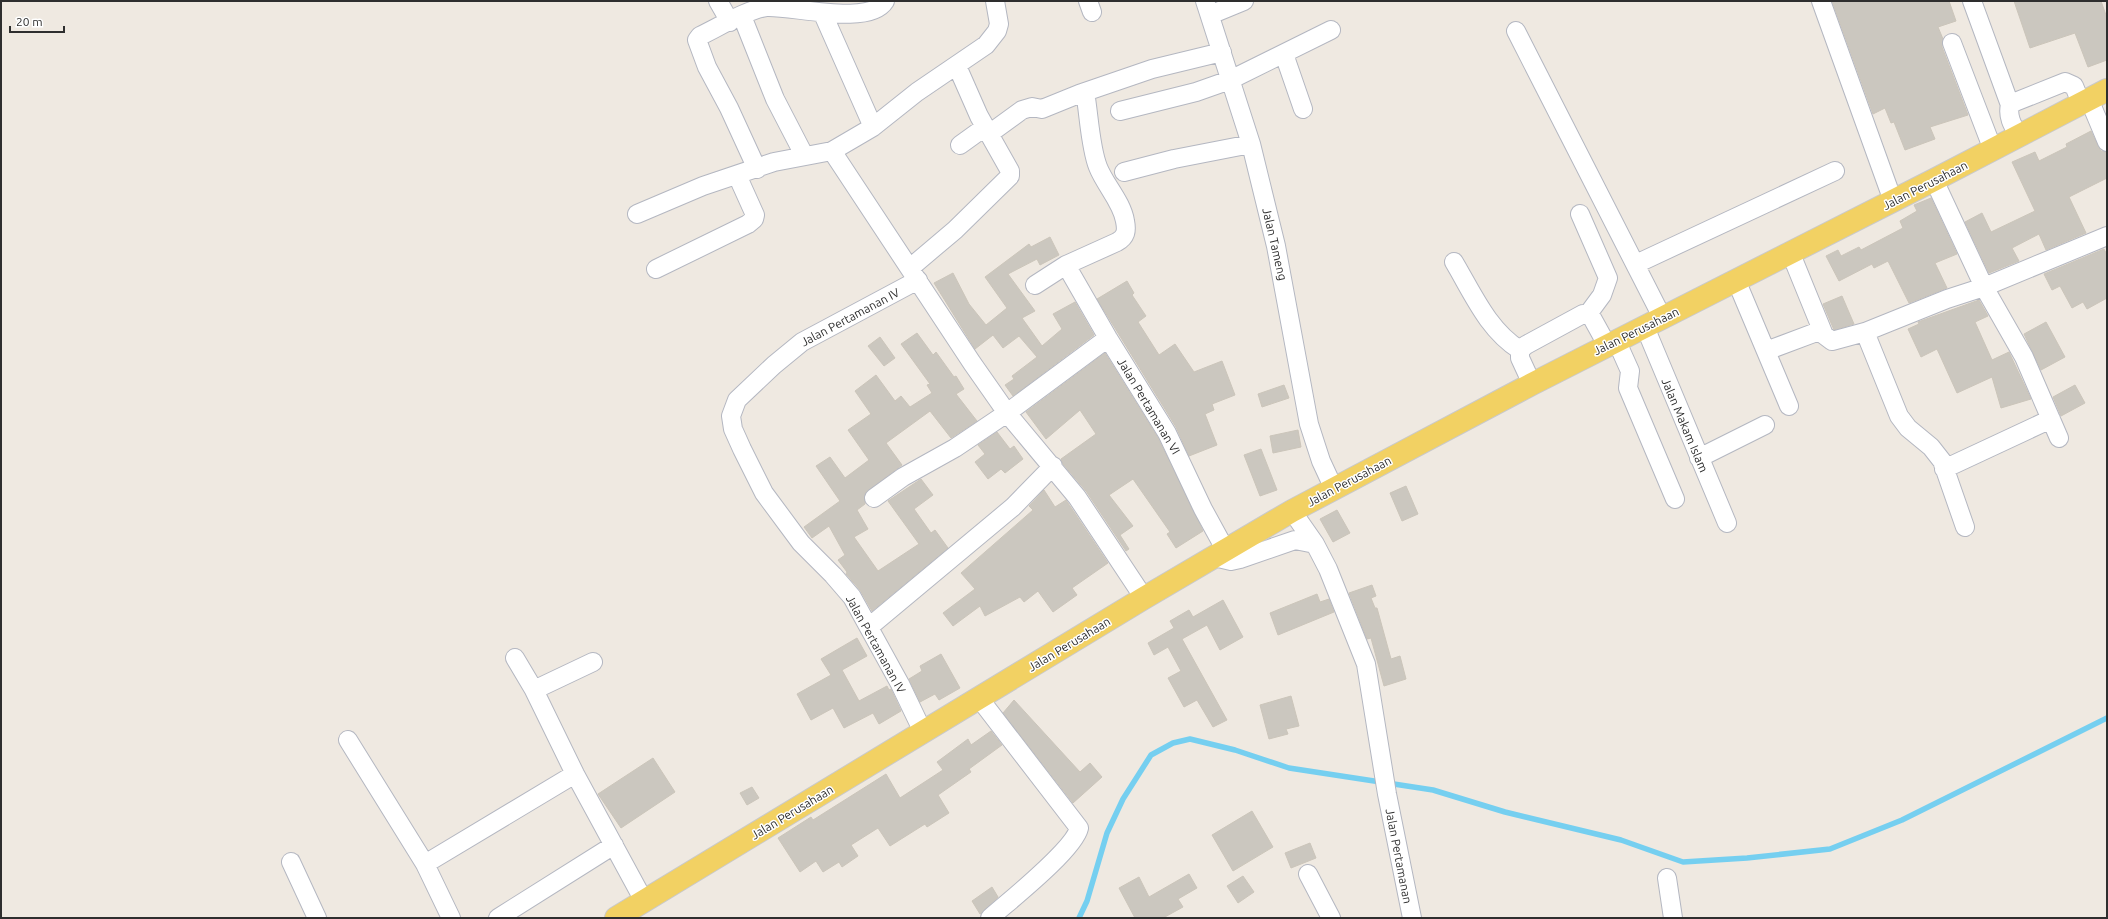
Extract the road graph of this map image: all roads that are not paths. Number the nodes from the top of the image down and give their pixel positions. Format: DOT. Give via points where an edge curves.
graph roads {
  1 [pos="718,1"];
  2 [pos="885,1"];
  3 [pos="995,1"];
  4 [pos="1244,1"];
  5 [pos="1821,1"];
  6 [pos="1972,1"];
  7 [pos="765,4"];
  8 [pos="1207,8"];
  9 [pos="823,14"];
  10 [pos="736,19"];
  11 [pos="1331,30"];
  12 [pos="1516,30"];
  13 [pos="1952,43"];
  14 [pos="1222,52"];
  15 [pos="1284,54"];
  16 [pos="957,66"];
  17 [pos="1230,80"];
  18 [pos="1086,92"];
  19 [pos="2092,97"];
  20 [pos="2010,105"];
  21 [pos="1303,109"];
  22 [pos="1120,111"];
  23 [pos="873,127"];
  24 [pos="987,130"];
  25 [pos="2019,136"];
  26 [pos="2107,142"];
  27 [pos="1251,144"];
  28 [pos="960,145"];
  29 [pos="1993,150"];
  30 [pos="832,151"];
  31 [pos="804,155"];
  32 [pos="757,168"];
  33 [pos="1835,171"];
  34 [pos="1124,172"];
  35 [pos="737,175"];
  36 [pos="1934,180"];
  37 [pos="1893,201"];
  38 [pos="637,214"];
  39 [pos="1580,214"];
  40 [pos="2107,236"];
  41 [pos="1791,254"];
  42 [pos="1454,262"];
  43 [pos="1636,264"];
  44 [pos="1066,265"];
  45 [pos="656,269"];
  46 [pos="914,274"];
  47 [pos="1736,280"];
  48 [pos="1035,285"];
  49 [pos="1984,287"];
  50 [pos="1588,314"];
  51 [pos="1654,323"];
  52 [pos="1822,330"];
  53 [pos="1865,332"];
  54 [pos="1108,338"];
  55 [pos="1612,344"];
  56 [pos="1520,350"];
  57 [pos="1766,352"];
  58 [pos="1532,384"];
  59 [pos="1789,406"];
  60 [pos="1007,413"];
  61 [pos="2051,418"];
  62 [pos="1765,425"];
  63 [pos="2060,438"];
  64 [pos="1699,458"];
  65 [pos="1053,466"];
  66 [pos="1944,469"];
  67 [pos="1334,489"];
  68 [pos="874,498"];
  69 [pos="1675,499"];
  70 [pos="1292,511"];
  71 [pos="1727,522"];
  72 [pos="1965,527"];
  73 [pos="1314,544"];
  74 [pos="1220,554"];
  75 [pos="1144,598"];
  76 [pos="869,627"];
  77 [pos="515,658"];
  78 [pos="593,662"];
  79 [pos="534,690"];
  80 [pos="979,698"];
  81 [pos="924,732"];
  82 [pos="348,740"];
  83 [pos="576,774"];
  84 [pos="614,845"];
  85 [pos="291,862"];
  86 [pos="425,864"];
  87 [pos="1308,874"];
  88 [pos="1667,878"];
  89 [pos="644,901"];
  90 [pos="317,918"];
  91 [pos="451,918"];
  92 [pos="498,918"];
  93 [pos="616,918"];
  94 [pos="990,918"];
  95 [pos="1331,918"];
  96 [pos="1412,918"];
  97 [pos="1673,918"];
  1 -- 10 [label="street"];
  2 -- 9 [label="street" via="872,11"];
  3 -- 16 [label="street" via="999,16 997,31 986,45"];
  4 -- 8 [label="street"];
  5 -- 37 [label="street"];
  6 -- 20 [label="street"];
  7 -- 9 [label="street"];
  7 -- 10 [label="street"];
  8 -- 14 [label="street, Jalan Tameng"];
  9 -- 23 [label="street"];
  10 -- 31 [label="street"];
  10 -- 32 [label="street" via="700,36 697,40"];
  11 -- 15 [label="street"];
  12 -- 43 [label="street, Jalan Makam Islam"];
  13 -- 29 [label="street"];
  14 -- 17 [label="street, Jalan Tameng"];
  14 -- 18 [label="street" via="1152,69"];
  15 -- 17 [label="street"];
  15 -- 21 [label="street"];
  16 -- 23 [label="street" via="917,92"];
  16 -- 24 [label="street"];
  17 -- 22 [label="street" via="1196,92"];
  17 -- 27 [label="street, Jalan Tameng"];
  18 -- 24 [label="street" via="1042,109 1032,107 1022,110"];
  18 -- 44 [label="street" via="1097,166 1122,209 1126,233 1117,242"];
  19 -- 20 [label="street" via="2065,82"];
  19 -- 25 [label="main road, Jalan Perusahaan"];
  19 -- 26 [label="street"];
  20 -- 25 [label="street" via="2010,120"];
  23 -- 30 [label="street"];
  24 -- 28 [label="street"];
  24 -- 46 [label="street, Jalan Pertamanan IV" via="1010,171 1010,176"];
  25 -- 29 [label="main road, Jalan Perusahaan"];
  27 -- 34 [label="street"];
  27 -- 67 [label="street, Jalan Tameng" via="1276,246 1308,424"];
  29 -- 36 [label="main road, Jalan Perusahaan"];
  30 -- 31 [label="street"];
  30 -- 46 [label="street"];
  31 -- 32 [label="street"];
  32 -- 35 [label="street"];
  33 -- 43 [label="street"];
  35 -- 38 [label="street" via="703,186"];
  35 -- 45 [label="street" via="755,215 754,219"];
  36 -- 37 [label="main road, Jalan Perusahaan"];
  36 -- 49 [label="street"];
  37 -- 41 [label="main road, Jalan Perusahaan"];
  39 -- 50 [label="street" via="1608,278 1602,295"];
  40 -- 49 [label="street"];
  41 -- 47 [label="main road, Jalan Perusahaan"];
  41 -- 52 [label="street"];
  42 -- 56 [label="street" via="1491,324 1500,335"];
  43 -- 51 [label="street, Jalan Makam Islam"];
  44 -- 48 [label="street"];
  44 -- 54 [label="street, Jalan Pertamanan VI"];
  46 -- 60 [label="street"];
  46 -- 76 [label="street, Jalan Pertamanan IV" via="802,342 774,364 737,400 731,416 733,428 764,493 801,543 852,597"];
  47 -- 51 [label="main road, Jalan Perusahaan"];
  47 -- 57 [label="street"];
  49 -- 53 [label="street"];
  49 -- 61 [label="street" via="2024,357"];
  50 -- 55 [label="street"];
  50 -- 56 [label="street" via="1526,344"];
  51 -- 55 [label="main road, Jalan Perusahaan"];
  51 -- 64 [label="street, Jalan Makam Islam"];
  52 -- 53 [label="street" via="1832,341"];
  52 -- 57 [label="street"];
  53 -- 66 [label="street" via="1899,416 1908,428 1931,447 1942,461"];
  54 -- 60 [label="street"];
  54 -- 74 [label="street, Jalan Pertamanan VI" via="1168,433 1203,509"];
  55 -- 58 [label="main road, Jalan Perusahaan"];
  55 -- 69 [label="street" via="1630,371 1628,388"];
  56 -- 58 [label="street" via="1520,358"];
  57 -- 59 [label="street"];
  58 -- 67 [label="main road, Jalan Perusahaan"];
  60 -- 65 [label="street"];
  60 -- 68 [label="street"];
  61 -- 63 [label="street"];
  61 -- 66 [label="street"];
  62 -- 64 [label="street"];
  64 -- 71 [label="street, Jalan Makam Islam"];
  65 -- 75 [label="street"];
  65 -- 76 [label="street" via="1013,507"];
  66 -- 72 [label="street"];
  67 -- 70 [label="main road, Jalan Perusahaan"];
  70 -- 73 [label="street, Jalan Pertamanan"];
  70 -- 74 [label="main road, Jalan Perusahaan"];
  73 -- 74 [label="street" via="1295,540 1231,561"];
  73 -- 96 [label="street, Jalan Pertamanan" via="1341,597 1366,664 1387,794"];
  74 -- 75 [label="main road, Jalan Perusahaan"];
  75 -- 80 [label="main road, Jalan Perusahaan"];
  76 -- 81 [label="street, Jalan Pertamanan IV"];
  77 -- 79 [label="street"];
  78 -- 79 [label="street"];
  79 -- 83 [label="street"];
  80 -- 81 [label="main road, Jalan Perusahaan"];
  80 -- 94 [label="street" via="1076,825 1077,835 1066,850"];
  81 -- 89 [label="main road, Jalan Perusahaan"];
  82 -- 86 [label="street"];
  83 -- 84 [label="street"];
  83 -- 86 [label="street"];
  84 -- 89 [label="street"];
  84 -- 92 [label="street"];
  85 -- 90 [label="street"];
  86 -- 91 [label="street"];
  87 -- 95 [label="street"];
  88 -- 97 [label="street"];
  89 -- 93 [label="main road, Jalan Perusahaan"];
}
